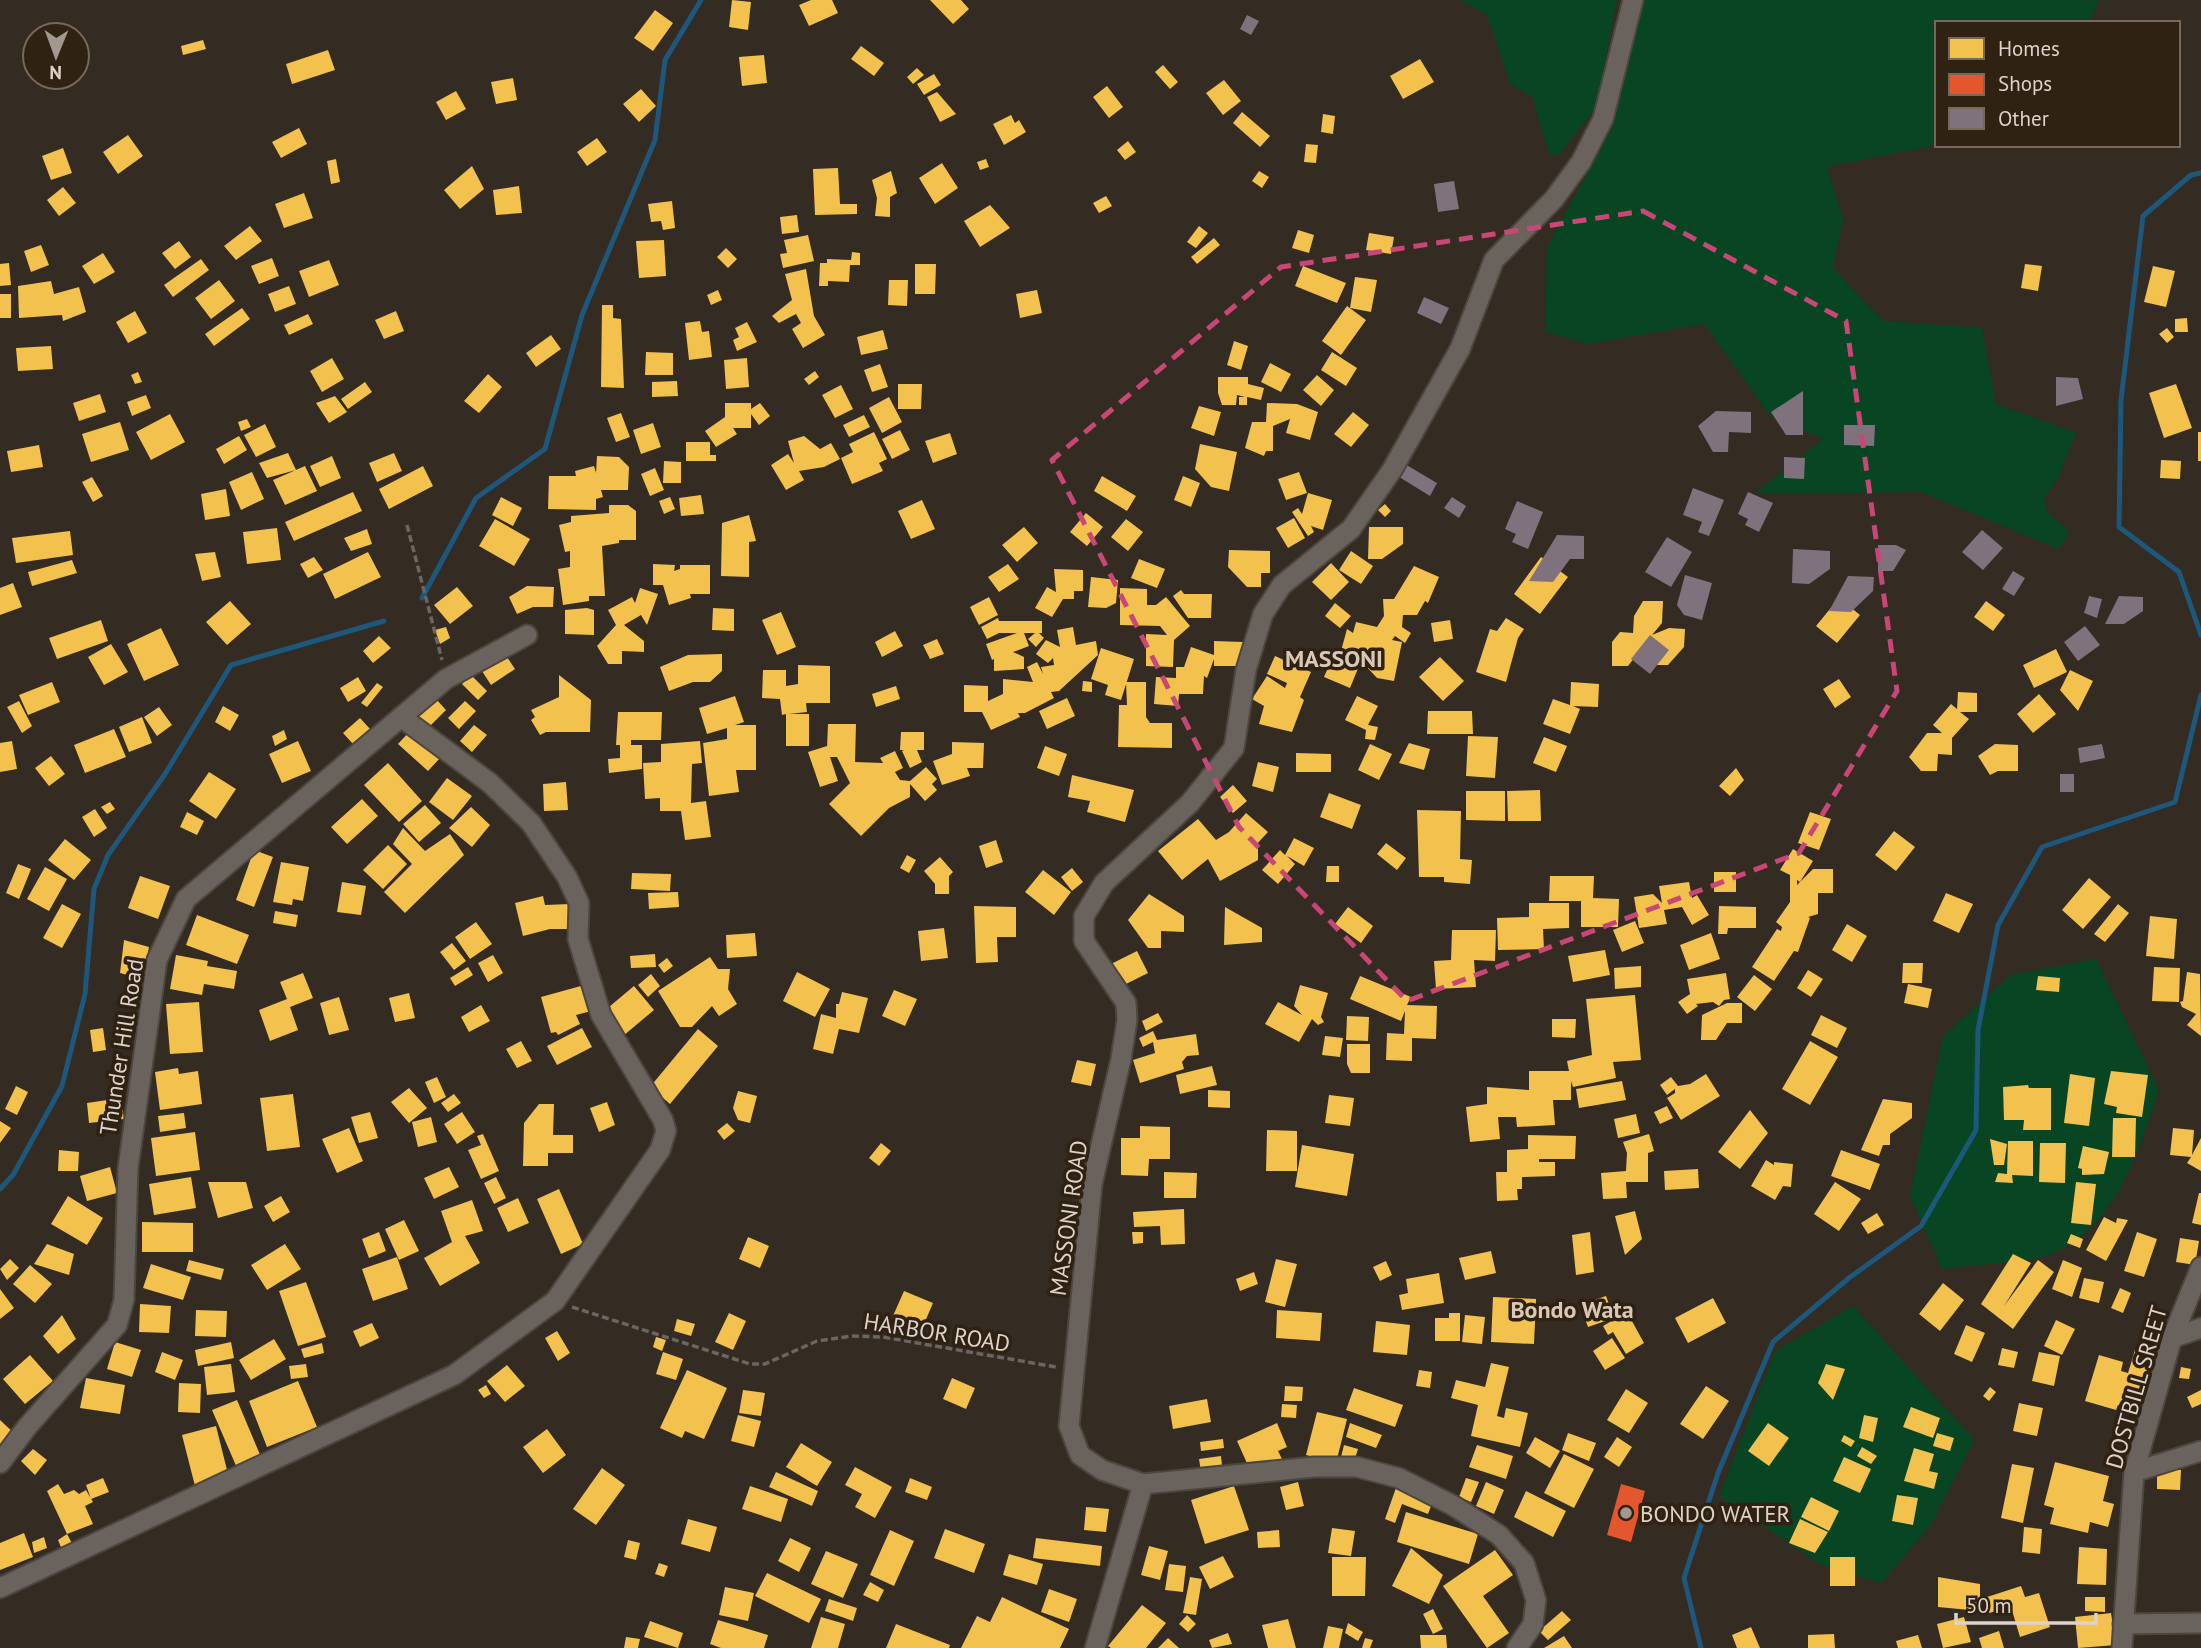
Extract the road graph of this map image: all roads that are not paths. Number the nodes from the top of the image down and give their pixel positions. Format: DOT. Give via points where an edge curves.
graph roads {
  1 [pos="1633,0"];
  2 [pos="527,635"];
  3 [pos="401,717"];
  4 [pos="2201,1267"];
  5 [pos="2201,1328"];
  6 [pos="2172,1338"];
  7 [pos="2201,1451"];
  8 [pos="0,1462"];
  9 [pos="2134,1472"];
  10 [pos="1143,1484"];
  11 [pos="0,1587"];
  12 [pos="2201,1623"];
  13 [pos="2123,1624"];
  14 [pos="1101,1645"];
  15 [pos="1517,1648"];
  16 [pos="2122,1648"];
  1 -- 10 [label="street, MASSONI ROAD" via="1603,119 1581,162 1554,199 1494,260 1460,349 1392,470 1351,529 1282,585 1263,614 1246,670 1234,748 1181,812 1104,883 1084,916 1084,941 1126,1003 1127,1020 1092,1184 1069,1426 1080,1455 1102,1470"];
  2 -- 3 [label="street, Thunder Hill Road" via="446,679"];
  3 -- 8 [label="street, Thunder Hill Road" via="186,899 157,960 128,1168 124,1300 117,1325"];
  3 -- 11 [label="street" via="490,783 531,823 575,889 578,939 601,1015 663,1120 666,1131 660,1150 555,1301 454,1376"];
  4 -- 6 [label="street, DOSTBILL SREET"];
  5 -- 6 [label="street"];
  6 -- 9 [label="street, DOSTBILL SREET"];
  7 -- 9 [label="street"];
  9 -- 13 [label="street, DOSTBILL SREET"];
  10 -- 14 [label="street" via="1111,1586"];
  10 -- 15 [label="street, MASSONI ROAD" via="1314,1467 1357,1467 1399,1478 1499,1535 1524,1563 1536,1600 1533,1624"];
  12 -- 13 [label="street"];
  13 -- 16 [label="street, DOSTBILL SREET"];
}
